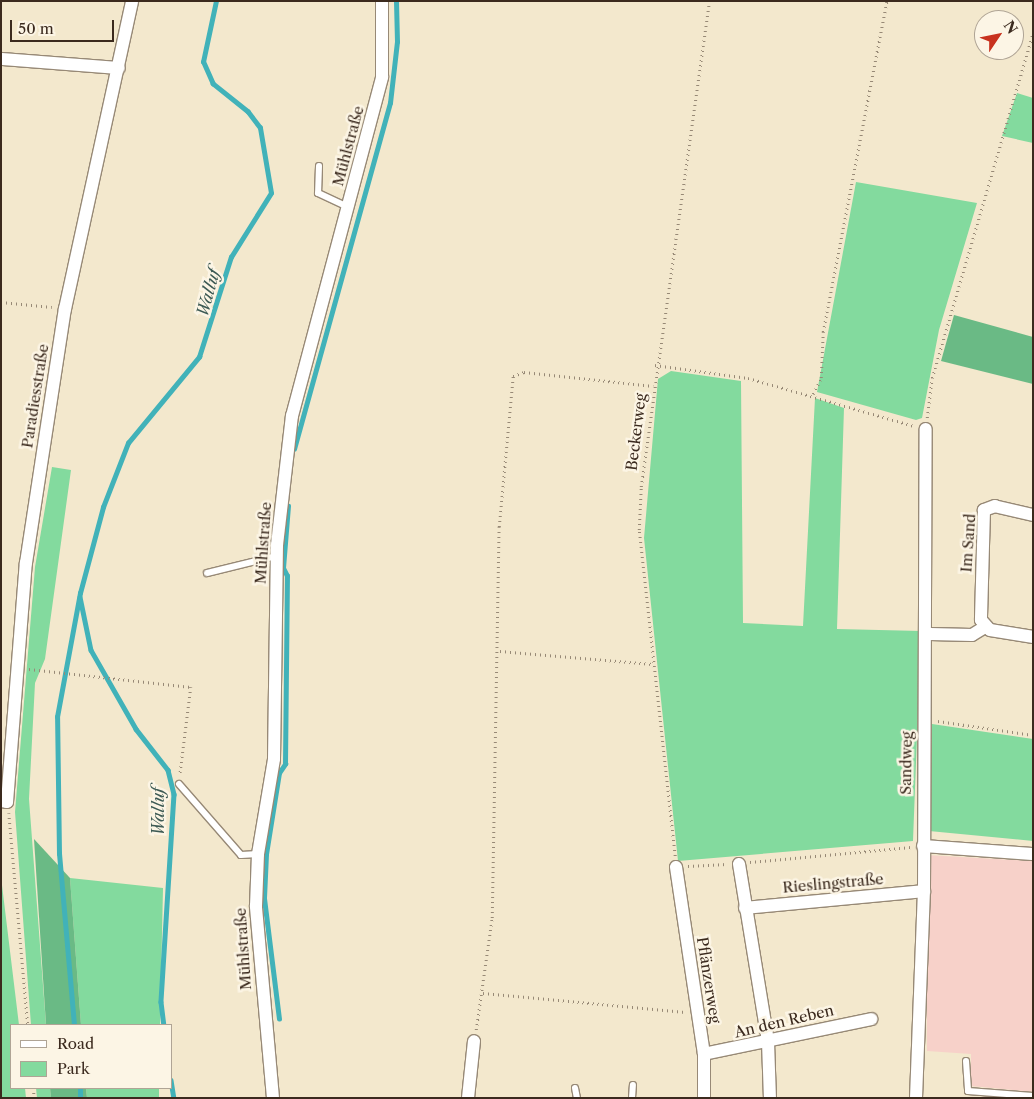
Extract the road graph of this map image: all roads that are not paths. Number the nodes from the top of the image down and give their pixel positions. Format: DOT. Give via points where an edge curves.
graph roads {
  1 [pos="132,1"];
  2 [pos="382,1"];
  3 [pos="1,59"];
  4 [pos="119,68"];
  5 [pos="319,166"];
  6 [pos="348,207"];
  7 [pos="926,429"];
  8 [pos="1033,514"];
  9 [pos="276,556"];
  10 [pos="207,573"];
  11 [pos="985,627"];
  12 [pos="930,634"];
  13 [pos="1033,637"];
  14 [pos="179,784"];
  15 [pos="4,801"];
  16 [pos="924,846"];
  17 [pos="258,854"];
  18 [pos="1033,854"];
  19 [pos="739,864"];
  20 [pos="676,867"];
  21 [pos="924,891"];
  22 [pos="745,908"];
  23 [pos="872,1019"];
  24 [pos="474,1041"];
  25 [pos="768,1042"];
  26 [pos="704,1054"];
  27 [pos="966,1062"];
  28 [pos="633,1086"];
  29 [pos="575,1088"];
  30 [pos="1033,1096"];
  31 [pos="273,1098"];
  32 [pos="468,1098"];
  33 [pos="577,1098"];
  34 [pos="632,1098"];
  35 [pos="704,1098"];
  36 [pos="770,1098"];
  37 [pos="916,1098"];
  1 -- 4 [label="street, Paradiesstraße"];
  2 -- 6 [label="street, Mühlstraße" via="382,78"];
  3 -- 4 [label="street"];
  4 -- 15 [label="street, Paradiesstraße" via="65,309 26,563"];
  5 -- 6 [label="lane" via="318,193"];
  6 -- 9 [label="street, Mühlstraße" via="292,416"];
  7 -- 16 [label="street, Sandweg"];
  8 -- 11 [label="street, Im Sand" via="995,506 984,510 981,620"];
  9 -- 10 [label="lane"];
  9 -- 17 [label="street, Mühlstraße" via="274,759"];
  11 -- 12 [label="street" via="972,635"];
  11 -- 13 [label="street"];
  14 -- 17 [label="lane" via="241,855"];
  16 -- 18 [label="street"];
  16 -- 21 [label="street, Sandweg"];
  17 -- 31 [label="street, Mühlstraße" via="257,916"];
  19 -- 22 [label="street"];
  20 -- 26 [label="street, Pflänzerweg"];
  21 -- 22 [label="street, Rieslingstraße"];
  21 -- 37 [label="street, Sandweg"];
  22 -- 25 [label="street"];
  23 -- 25 [label="street, An den Reben" via="790,1033"];
  24 -- 32 [label="street"];
  25 -- 26 [label="street, An den Reben"];
  25 -- 36 [label="street"];
  26 -- 35 [label="street, Pflänzerweg"];
  27 -- 30 [label="lane" via="968,1091"];
  28 -- 34 [label="lane"];
  29 -- 33 [label="lane"];
}
